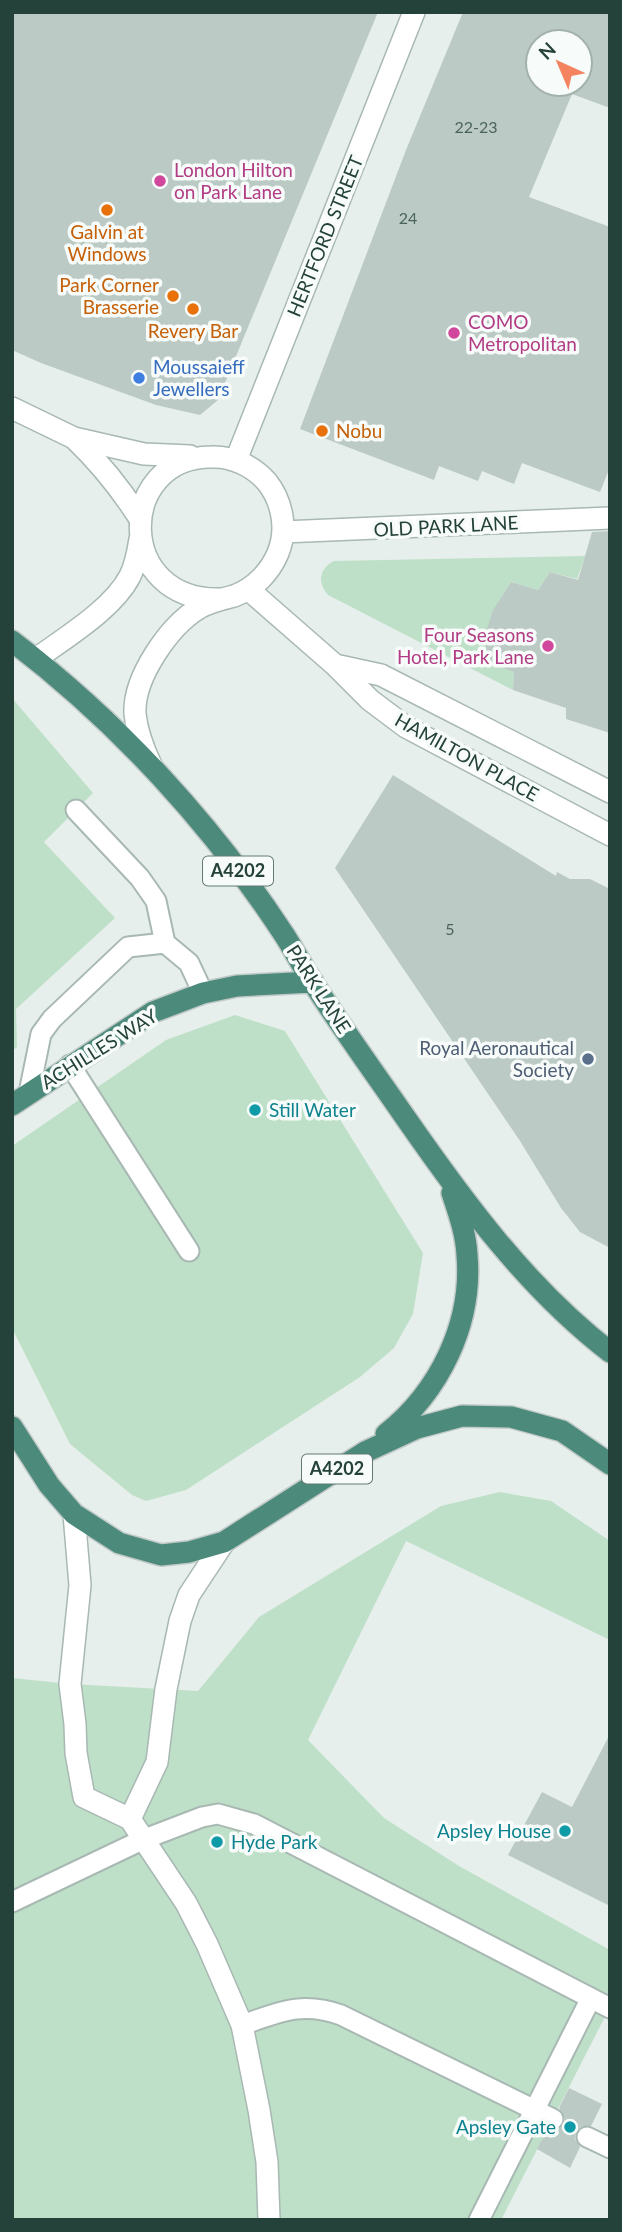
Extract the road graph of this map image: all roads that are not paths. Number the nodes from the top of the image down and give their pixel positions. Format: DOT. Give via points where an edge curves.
graph roads {
  1 [pos="414,12"];
  2 [pos="12,408"];
  3 [pos="74,438"];
  4 [pos="203,457"];
  5 [pos="236,460"];
  6 [pos="610,518"];
  7 [pos="140,529"];
  8 [pos="283,533"];
  9 [pos="248,589"];
  10 [pos="222,598"];
  11 [pos="12,641"];
  12 [pos="36,659"];
  13 [pos="335,665"];
  14 [pos="152,767"];
  15 [pos="610,792"];
  16 [pos="76,810"];
  17 [pos="610,835"];
  18 [pos="165,943"];
  19 [pos="313,982"];
  20 [pos="203,993"];
  21 [pos="70,1065"];
  22 [pos="21,1099"];
  23 [pos="433,1157"];
  24 [pos="189,1251"];
  25 [pos="610,1352"];
  26 [pos="12,1427"];
  27 [pos="365,1452"];
  28 [pos="610,1464"];
  29 [pos="74,1514"];
  30 [pos="224,1542"];
  31 [pos="130,1819"];
  32 [pos="142,1840"];
  33 [pos="12,1902"];
  34 [pos="591,1998"];
  35 [pos="610,2008"];
  36 [pos="242,2025"];
  37 [pos="535,2109"];
  38 [pos="553,2119"];
  39 [pos="587,2137"];
  40 [pos="610,2148"];
  41 [pos="269,2220"];
  42 [pos="480,2220"];
  1 -- 5 [label="street, HERTFORD STREET"];
  2 -- 3 [label="street"];
  3 -- 4 [label="street" via="144,454"];
  3 -- 7 [label="street" via="124,493"];
  4 -- 5 [label="street"];
  4 -- 7 [label="street" via="184,461 154,484 144,501"];
  5 -- 8 [label="street" via="272,489 279,502"];
  6 -- 8 [label="street, OLD PARK LANE"];
  7 -- 10 [label="street" via="148,562 164,582 185,595"];
  7 -- 12 [label="street" via="132,569 116,595"];
  8 -- 9 [label="street" via="272,565"];
  9 -- 10 [label="street"];
  9 -- 13 [label="street, HAMILTON PLACE"];
  10 -- 14 [label="street" via="200,607 173,629 147,671 135,712 139,739"];
  11 -- 12 [label="highway, PARK LANE / A4202"];
  12 -- 14 [label="highway, PARK LANE / A4202"];
  13 -- 15 [label="street, HAMILTON PLACE" via="381,675"];
  13 -- 17 [label="street, HAMILTON PLACE" via="406,727"];
  14 -- 19 [label="highway, PARK LANE / A4202" via="246,881"];
  16 -- 18 [label="lane" via="156,901"];
  18 -- 20 [label="lane" via="189,963"];
  18 -- 22 [label="lane" via="128,947 52,1019 41,1034"];
  19 -- 20 [label="highway, ACHILLES WAY" via="237,986"];
  19 -- 23 [label="highway, PARK LANE / A4202"];
  20 -- 21 [label="highway, ACHILLES WAY" via="153,1012"];
  21 -- 22 [label="highway, ACHILLES WAY"];
  21 -- 24 [label="lane"];
  23 -- 25 [label="highway, PARK LANE / A4202" via="530,1277"];
  23 -- 27 [label="highway, A4202" via="463,1225 467,1293 442,1370 414,1408"];
  26 -- 29 [label="highway, A4202" via="49,1485"];
  27 -- 28 [label="highway, A4202" via="417,1427 463,1416 511,1417 562,1431"];
  27 -- 30 [label="highway, A4202"];
  29 -- 30 [label="highway, A4202" via="119,1543 161,1555"];
  29 -- 31 [label="street" via="80,1585 70,1684 84,1797"];
  30 -- 31 [label="street" via="189,1595 180,1621 157,1762"];
  31 -- 32 [label="street"];
  32 -- 33 [label="lane"];
  32 -- 34 [label="lane" via="218,1814 254,1824"];
  32 -- 36 [label="street" via="186,1903"];
  34 -- 35 [label="lane"];
  34 -- 37 [label="lane"];
  36 -- 37 [label="lane" via="305,2007 324,2009"];
  36 -- 41 [label="street" via="267,2162"];
  37 -- 38 [label="lane"];
  37 -- 42 [label="lane"];
  39 -- 40 [label="lane"];
}
